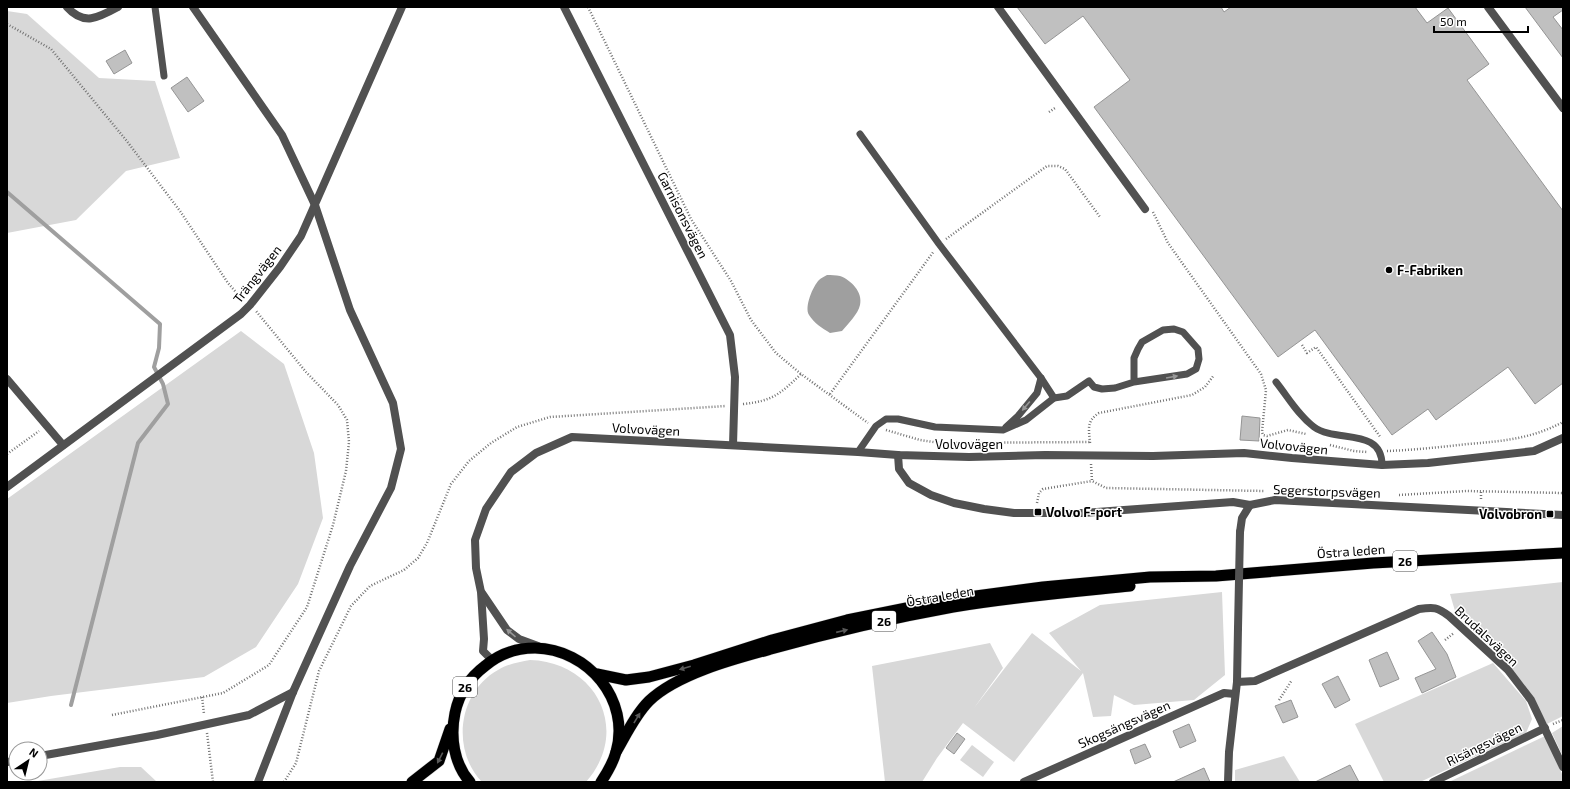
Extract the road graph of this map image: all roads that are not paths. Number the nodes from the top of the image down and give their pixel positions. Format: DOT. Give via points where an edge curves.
graph roads {
  1 [pos="67,7"];
  2 [pos="118,7"];
  3 [pos="155,7"];
  4 [pos="193,7"];
  5 [pos="402,7"];
  6 [pos="564,7"];
  7 [pos="998,7"];
  8 [pos="1488,7"];
  9 [pos="164,76"];
  10 [pos="1563,108"];
  11 [pos="860,134"];
  12 [pos="315,205"];
  13 [pos="1149,210"];
  14 [pos="1041,378"];
  15 [pos="7,379"];
  16 [pos="1134,382"];
  17 [pos="1276,382"];
  18 [pos="1054,398"];
  19 [pos="1003,430"];
  20 [pos="1563,438"];
  21 [pos="64,445"];
  22 [pos="733,445"];
  23 [pos="858,452"];
  24 [pos="898,455"];
  25 [pos="1382,465"];
  26 [pos="7,487"];
  27 [pos="1250,505"];
  28 [pos="1563,515"];
  29 [pos="1563,553"];
  30 [pos="1190,576"];
  31 [pos="482,592"];
  32 [pos="546,648"];
  33 [pos="492,660"];
  34 [pos="596,674"];
  35 [pos="1236,682"];
  36 [pos="293,692"];
  37 [pos="1235,694"];
  38 [pos="453,723"];
  39 [pos="1545,728"];
  40 [pos="616,752"];
  41 [pos="48,754"];
  42 [pos="1563,767"];
  43 [pos="258,782"];
  44 [pos="412,782"];
  45 [pos="470,782"];
  46 [pos="601,782"];
  47 [pos="1024,782"];
  48 [pos="1228,782"];
  49 [pos="1433,782"];
  1 -- 2 [label="street" via="74,15 90,20"];
  3 -- 9 [label="lane"];
  4 -- 12 [label="street" via="282,135"];
  5 -- 12 [label="street, Trängvägen"];
  6 -- 22 [label="street, Garnisonsvägen" via="730,335 735,377"];
  7 -- 13 [label="street"];
  8 -- 10 [label="street"];
  11 -- 14 [label="lane" via="939,244"];
  12 -- 21 [label="street, Trängvägen" via="300,236 280,267 241,314"];
  12 -- 36 [label="street" via="350,310 392,403 401,449 391,488 350,566"];
  14 -- 18 [label="lane"];
  14 -- 19 [label="lane, one-way" via="1037,393"];
  15 -- 21 [label="street"];
  16 -- 16 [label="lane, one-way" via="1187,374 1196,368 1199,359 1198,349 1182,332 1163,330 1142,342 1138,349 1134,358"];
  16 -- 18 [label="lane" via="1102,389 1094,387 1089,381 1067,396"];
  17 -- 25 [label="lane" via="1296,409 1315,428 1335,436 1370,442 1381,452"];
  18 -- 19 [label="lane" via="1026,420"];
  19 -- 23 [label="lane" via="935,427 886,419 876,426"];
  20 -- 25 [label="street, Volvovägen" via="1534,451 1428,463"];
  21 -- 26 [label="street, Trängvägen"];
  22 -- 23 [label="street, Volvovägen"];
  22 -- 31 [label="street, Volvovägen" via="572,437 536,453 511,472 486,509 475,540 476,568"];
  23 -- 24 [label="street, Volvovägen"];
  24 -- 25 [label="street, Volvovägen" via="1153,456 1244,453"];
  24 -- 27 [label="street, Segerstorpsvägen" via="899,469 909,483 930,495 984,509 1014,513 1083,512 1233,502"];
  27 -- 28 [label="street, Segerstorpsvägen" via="1275,500"];
  27 -- 35 [label="street, bridge" via="1242,518 1240,532"];
  29 -- 30 [label="highway, Östra leden / 26"];
  30 -- 34 [label="highway, Östra leden / 26, one-way" via="1078,583 946,600 847,620 649,677 626,680"];
  40 -- 30 [label="highway, Östra leden / 26, one-way" via="650,701 680,681 740,658 810,638 955,607 1152,584"];
  32 -- 31 [label="street, one-way" via="518,639 507,630"];
  31 -- 33 [label="street" via="483,651"];
  32 -- 33 [label="highway, 26" via="527,648 509,652"];
  32 -- 34 [label="highway, 26" via="565,653 582,662"];
  33 -- 38 [label="highway, 26" via="476,672 465,687 456,704"];
  34 -- 40 [label="highway, 26" via="609,691 616,710 619,731"];
  35 -- 37 [label="street"];
  35 -- 39 [label="street, Brudalsvägen" via="1255,681 1419,609 1433,607 1449,616 1508,670 1531,700"];
  36 -- 41 [label="street" via="249,715"];
  36 -- 43 [label="street"];
  37 -- 47 [label="street, Skogsängsvägen" via="1224,693"];
  37 -- 48 [label="street"];
  38 -- 44 [label="highway, 26, one-way" via="439,762"];
  38 -- 45 [label="highway, 26" via="453,742 458,761"];
  39 -- 42 [label="street, Brudalsvägen"];
  39 -- 49 [label="street, Risängsvägen"];
  40 -- 46 [label="highway, 26" via="610,770"];
}
